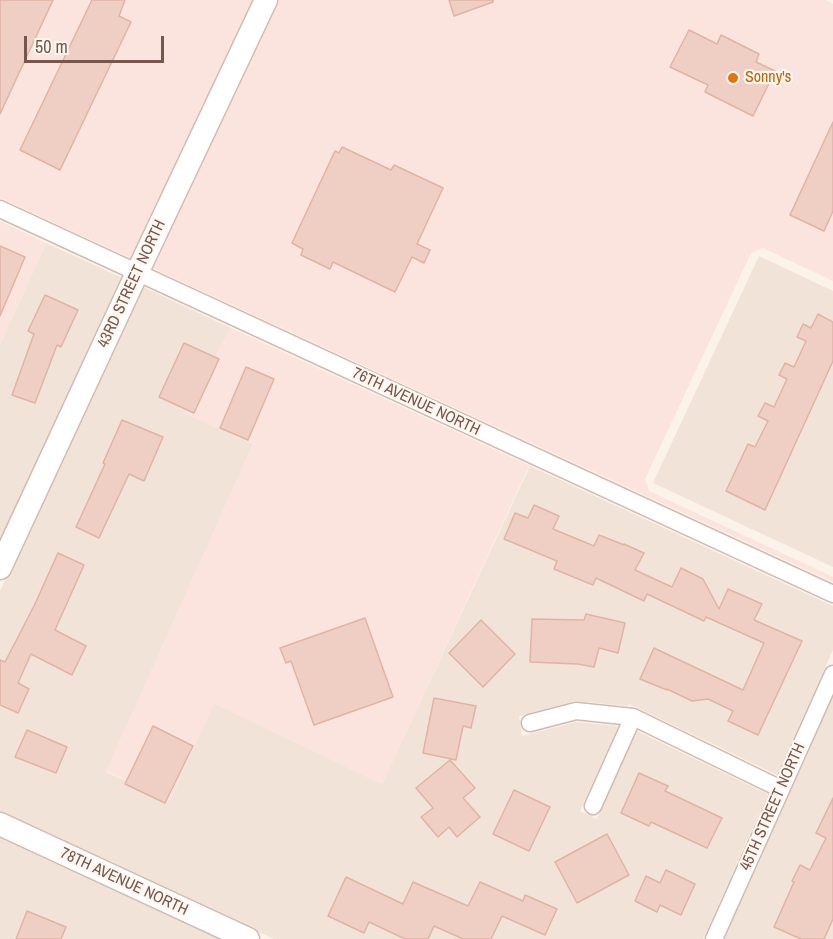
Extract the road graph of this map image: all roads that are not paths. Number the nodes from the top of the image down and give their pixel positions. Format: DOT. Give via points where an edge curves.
graph roads {
  1 [pos="266,0"];
  2 [pos="0,209"];
  3 [pos="137,273"];
  4 [pos="0,568"];
  5 [pos="833,594"];
  6 [pos="833,674"];
  7 [pos="633,717"];
  8 [pos="530,723"];
  9 [pos="782,789"];
  10 [pos="593,806"];
  11 [pos="0,824"];
  12 [pos="248,939"];
  13 [pos="714,939"];
  1 -- 3 [label="street, 43RD STREET NORTH"];
  2 -- 3 [label="street, 76TH AVENUE NORTH"];
  3 -- 4 [label="street, 43RD STREET NORTH"];
  3 -- 5 [label="street, 76TH AVENUE NORTH"];
  6 -- 9 [label="street, 45TH STREET NORTH"];
  7 -- 8 [label="street" via="576,711"];
  7 -- 9 [label="street"];
  7 -- 10 [label="street"];
  9 -- 13 [label="street, 45TH STREET NORTH"];
  11 -- 12 [label="street, 78TH AVENUE NORTH"];
}
